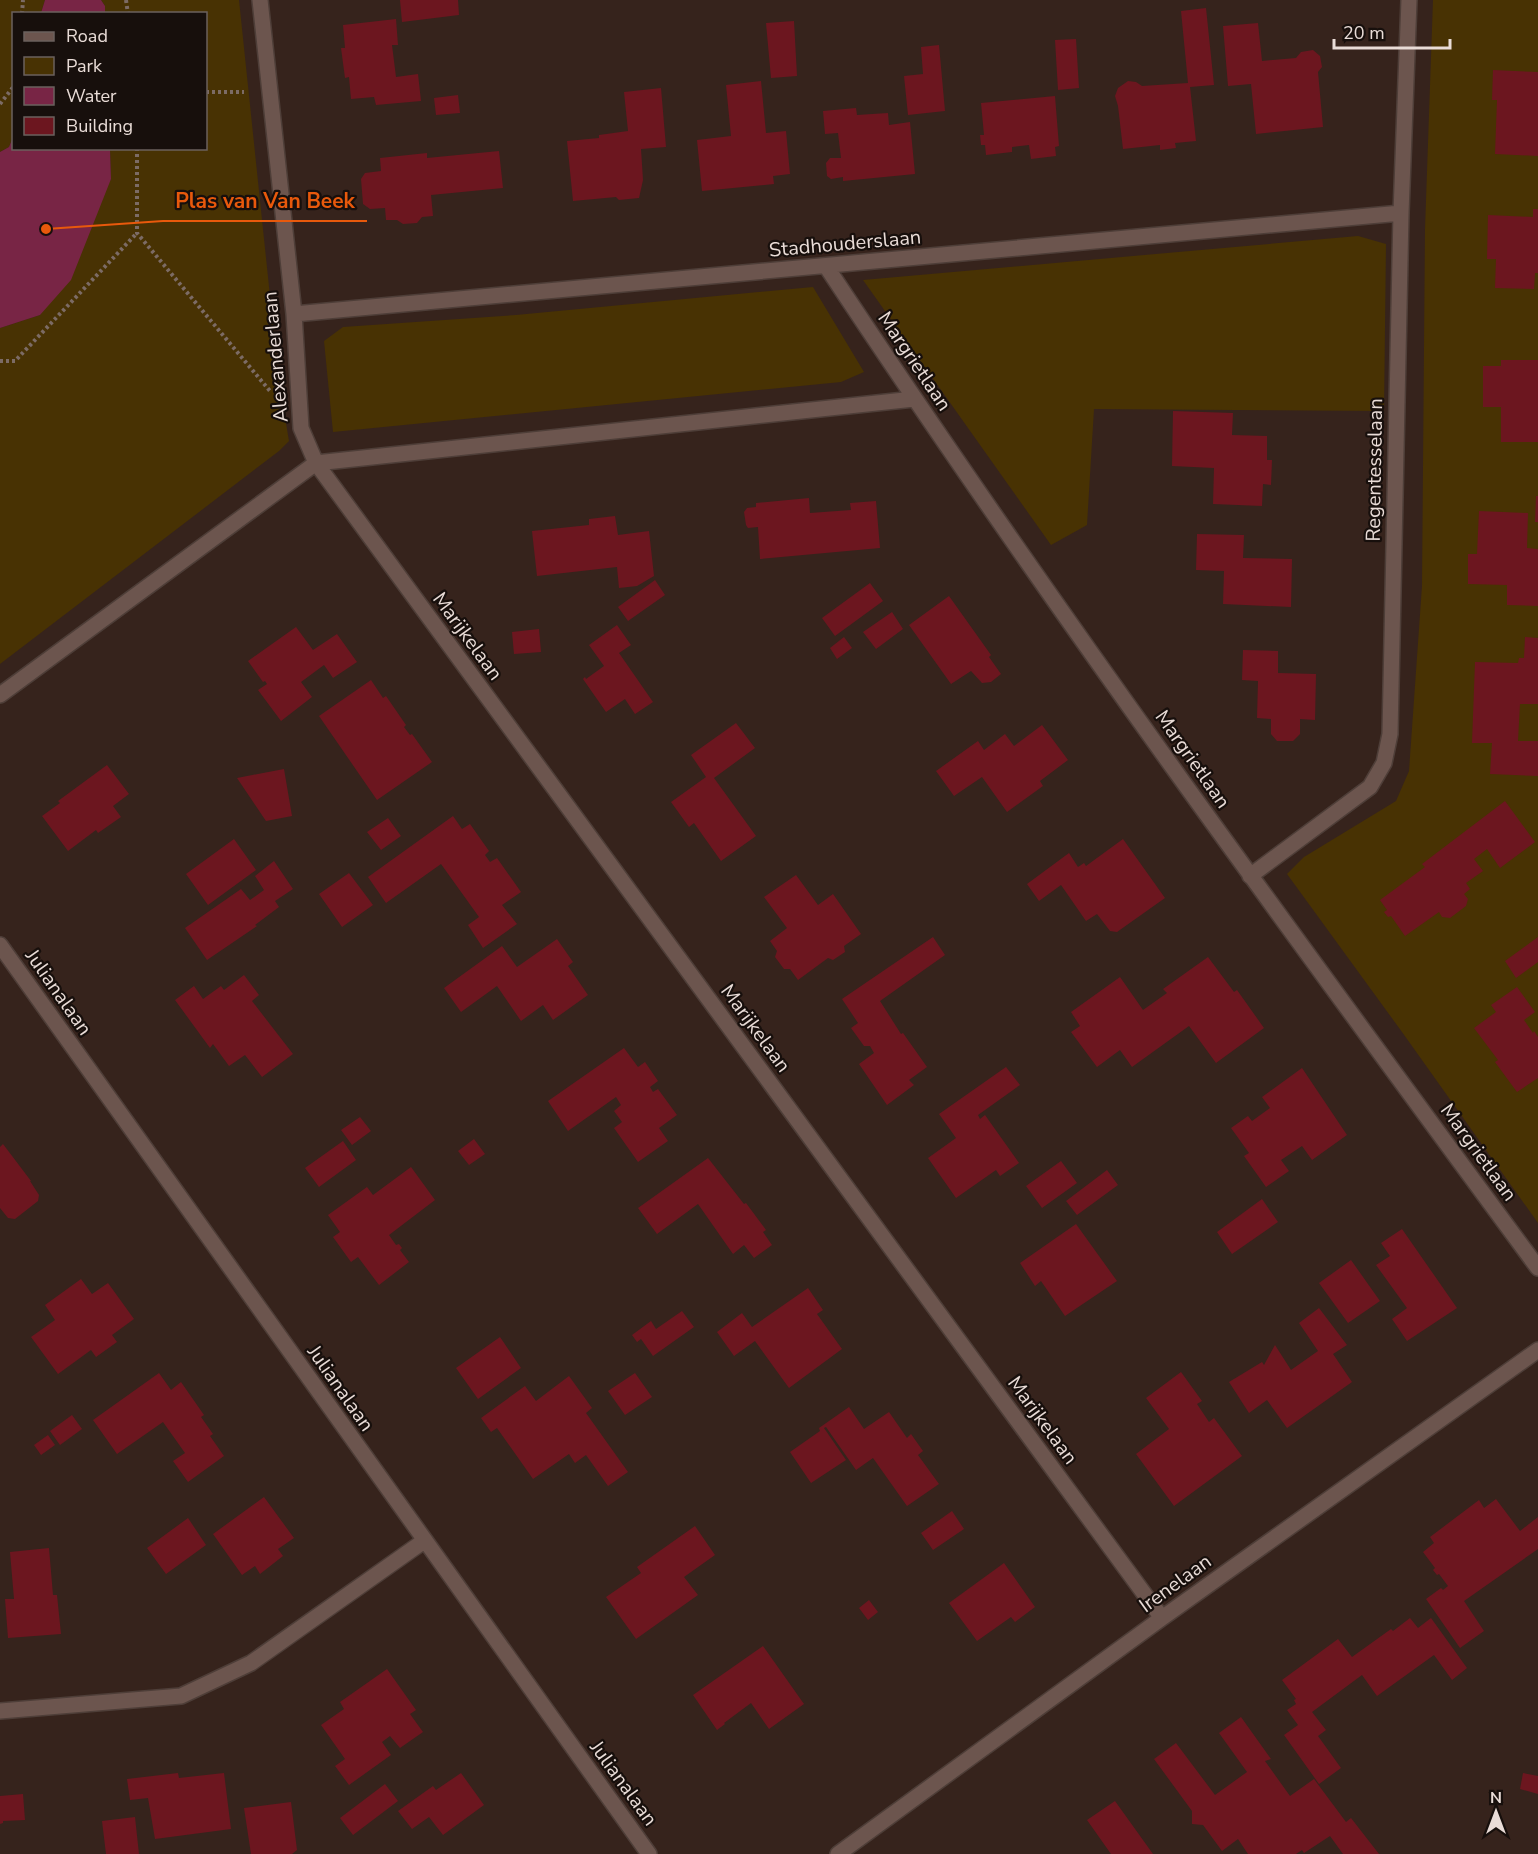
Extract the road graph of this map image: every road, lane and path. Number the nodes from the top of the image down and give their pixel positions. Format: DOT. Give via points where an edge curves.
graph roads {
  1 [pos="260,0"];
  2 [pos="1409,0"];
  3 [pos="12,89"];
  4 [pos="207,92"];
  5 [pos="269,92"];
  6 [pos="0,104"];
  7 [pos="137,150"];
  8 [pos="1401,213"];
  9 [pos="137,232"];
  10 [pos="826,266"];
  11 [pos="294,314"];
  12 [pos="0,361"];
  13 [pos="271,392"];
  14 [pos="914,399"];
  15 [pos="316,463"];
  16 [pos="0,695"];
  17 [pos="1250,876"];
  18 [pos="0,945"];
  19 [pos="1538,1268"];
  20 [pos="1538,1350"];
  21 [pos="424,1541"];
  22 [pos="1162,1618"];
  23 [pos="0,1711"];
  24 [pos="649,1854"];
  25 [pos="838,1854"];
  1 -- 5 [label="street, Alexanderlaan"];
  2 -- 8 [label="street, Regentesselaan"];
  3 -- 6 [label="path"];
  4 -- 5 [label="path"];
  5 -- 11 [label="street, Alexanderlaan"];
  7 -- 9 [label="path"];
  8 -- 10 [label="street, Stadhouderslaan"];
  8 -- 17 [label="street, Regentesselaan" via="1390,734 1384,763 1370,787"];
  9 -- 12 [label="path" via="15,361"];
  9 -- 13 [label="path"];
  10 -- 11 [label="street, Stadhouderslaan"];
  10 -- 14 [label="street, Margrietlaan"];
  11 -- 15 [label="street, Alexanderlaan" via="301,428"];
  14 -- 15 [label="street"];
  14 -- 17 [label="street, Margrietlaan"];
  15 -- 16 [label="street"];
  15 -- 22 [label="street, Marijkelaan"];
  17 -- 19 [label="street, Margrietlaan"];
  18 -- 21 [label="street, Julianalaan"];
  20 -- 22 [label="street, Irenelaan"];
  21 -- 23 [label="street" via="251,1663 181,1696"];
  21 -- 24 [label="street, Julianalaan"];
  22 -- 25 [label="street, Irenelaan"];
}
